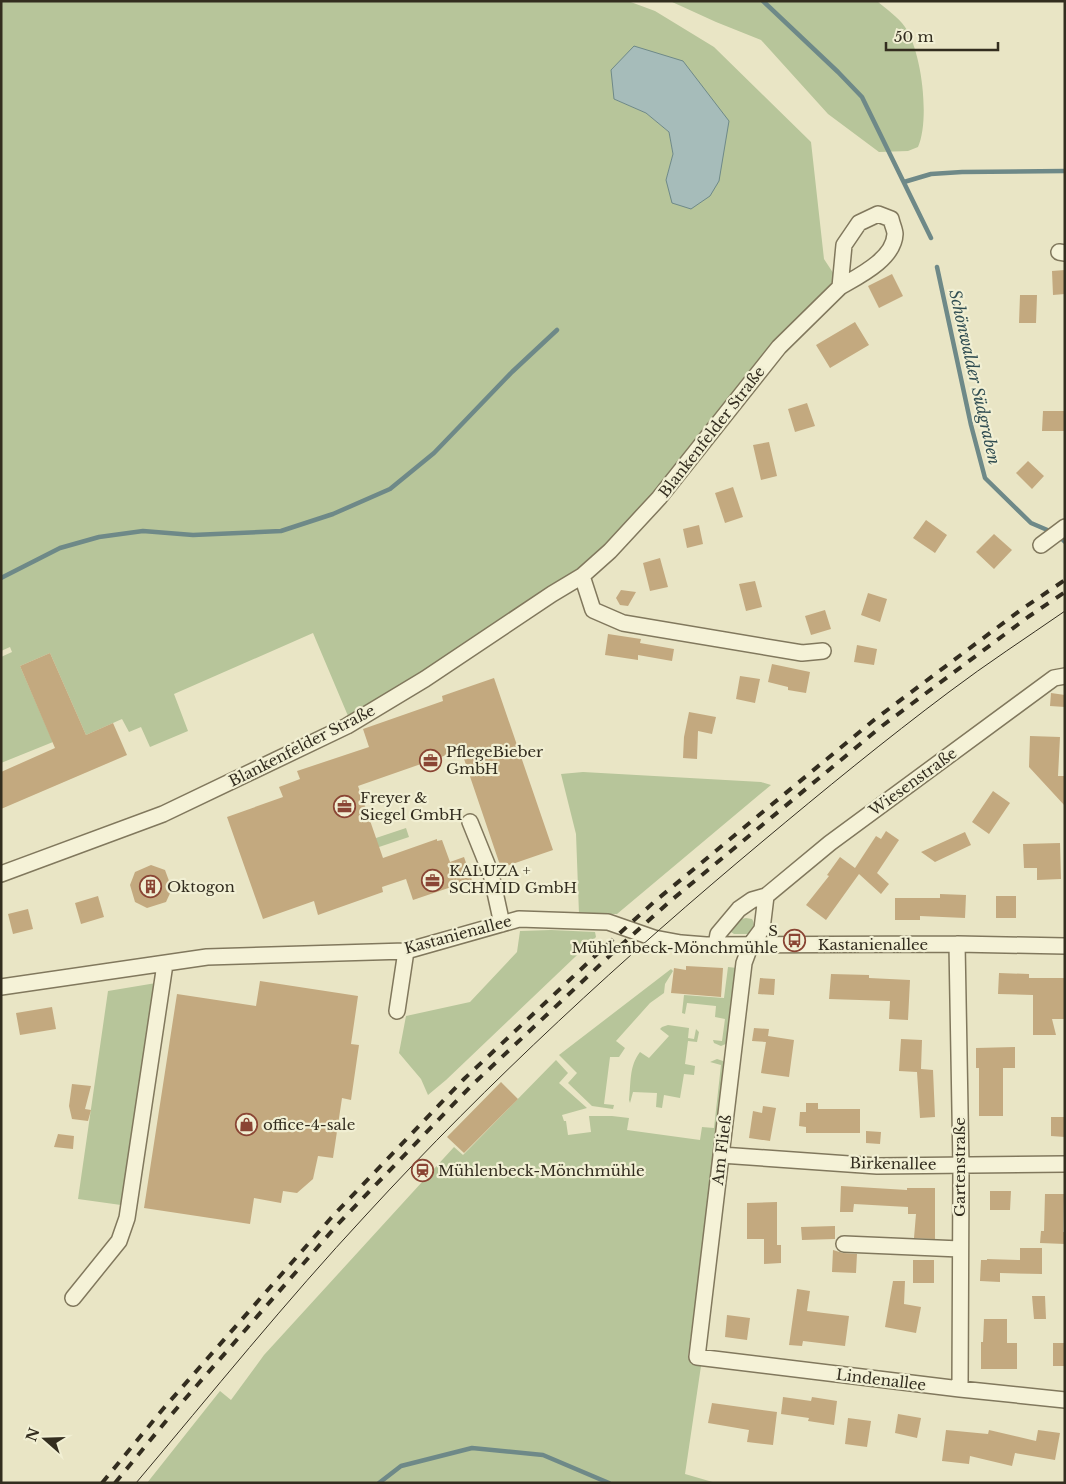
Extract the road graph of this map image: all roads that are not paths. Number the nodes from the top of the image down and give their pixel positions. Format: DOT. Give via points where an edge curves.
graph roads {
  1 [pos="840,287"];
  2 [pos="1065,527"];
  3 [pos="1041,545"];
  4 [pos="582,576"];
  5 [pos="823,651"];
  6 [pos="1065,676"];
  7 [pos="470,822"];
  8 [pos="1,874"];
  9 [pos="766,896"];
  10 [pos="502,924"];
  11 [pos="751,944"];
  12 [pos="957,944"];
  13 [pos="716,945"];
  14 [pos="1065,946"];
  15 [pos="406,951"];
  16 [pos="166,964"];
  17 [pos="1,987"];
  18 [pos="397,1011"];
  19 [pos="721,1155"];
  20 [pos="1065,1164"];
  21 [pos="960,1166"];
  22 [pos="844,1244"];
  23 [pos="960,1249"];
  24 [pos="73,1298"];
  25 [pos="697,1357"];
  26 [pos="960,1390"];
  27 [pos="1065,1400"];
  1 -- 1 [label="street, Blankenfelder Straße" via="888,253 895,235 892,219 878,214 859,223 844,245"];
  1 -- 4 [label="street, Blankenfelder Straße" via="779,346 659,498"];
  2 -- 3 [label="street"];
  4 -- 5 [label="street" via="593,610 623,623 802,652"];
  4 -- 8 [label="street, Blankenfelder Straße" via="347,726 163,814"];
  6 -- 9 [label="street, Wiesenstraße" via="1054,678 830,844"];
  7 -- 10 [label="street" via="492,874"];
  9 -- 11 [label="street" via="762,929"];
  9 -- 13 [label="street, Wiesenstraße" via="739,909 718,934"];
  10 -- 13 [label="street, Kastanienallee" via="519,919 608,922 654,938"];
  10 -- 15 [label="street, Kastanienallee"];
  11 -- 12 [label="street, Kastanienallee"];
  11 -- 13 [label="street, Kastanienallee"];
  11 -- 19 [label="street, Am Fließ" via="744,963"];
  12 -- 14 [label="street, Kastanienallee"];
  12 -- 21 [label="street, Gartenstraße"];
  15 -- 16 [label="street, Kastanienallee" via="207,957"];
  15 -- 18 [label="street"];
  16 -- 17 [label="street, Kastanienallee"];
  16 -- 24 [label="street" via="127,1218 119,1241"];
  19 -- 21 [label="street, Birkenallee" via="877,1166"];
  19 -- 25 [label="street, Am Fließ"];
  20 -- 21 [label="street, Birkenallee"];
  21 -- 23 [label="street, Gartenstraße"];
  22 -- 23 [label="street"];
  23 -- 26 [label="street, Gartenstraße"];
  25 -- 26 [label="street, Lindenallee"];
  26 -- 27 [label="street, Lindenallee"];
}
